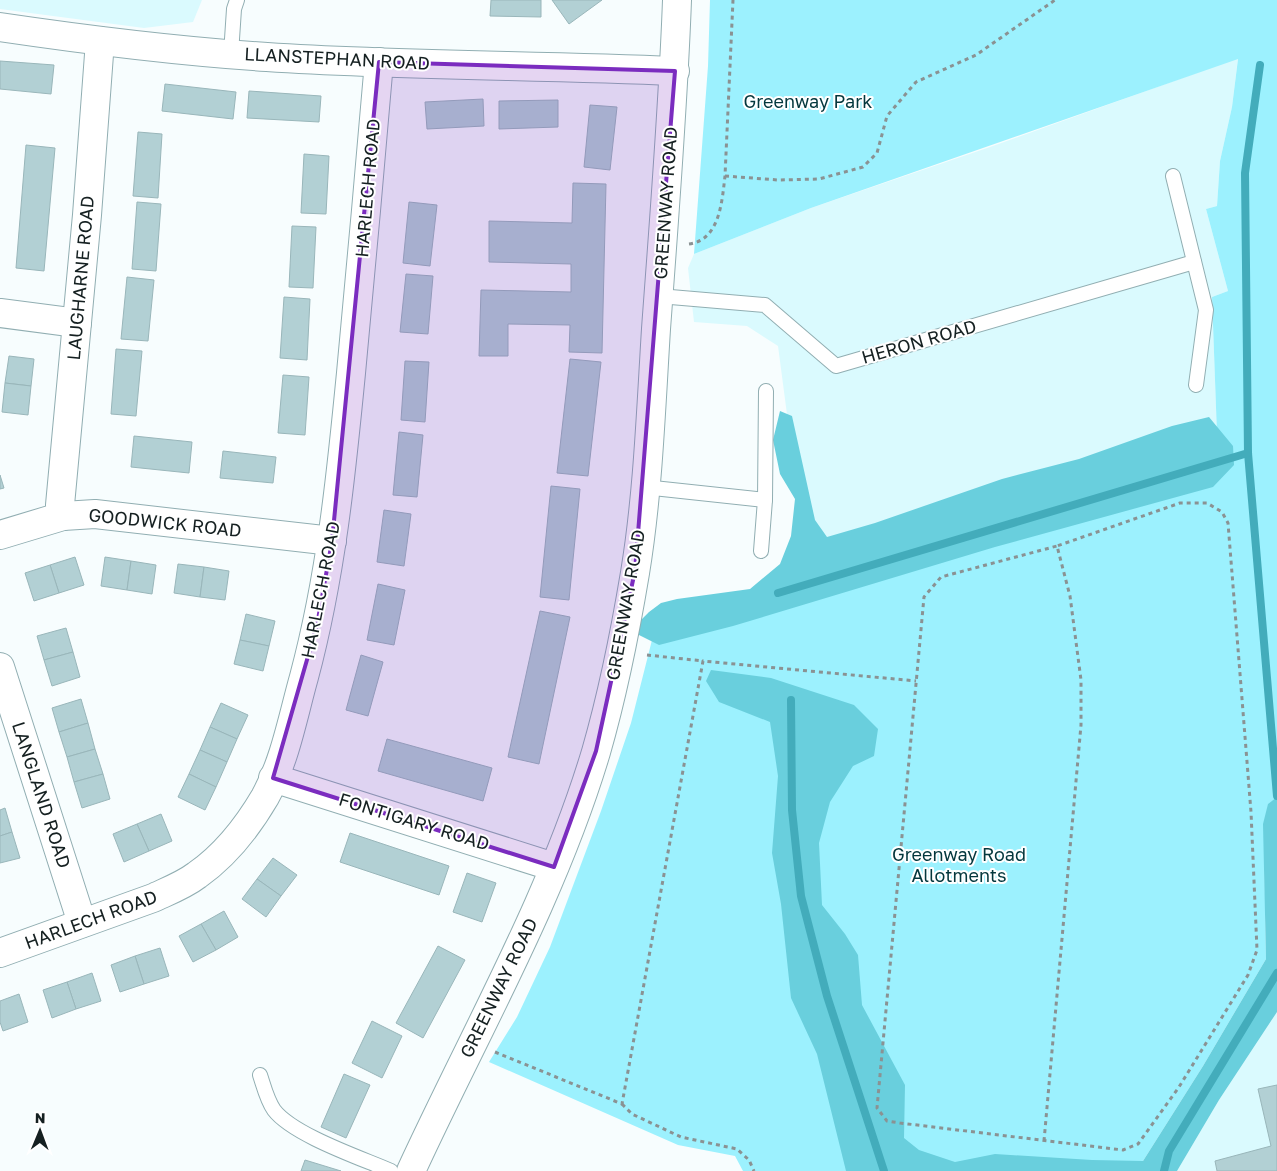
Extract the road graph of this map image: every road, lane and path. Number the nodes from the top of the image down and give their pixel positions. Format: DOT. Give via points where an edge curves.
graph roads {
  1 [pos="238,0"];
  2 [pos="678,0"];
  3 [pos="733,0"];
  4 [pos="1055,0"];
  5 [pos="0,27"];
  6 [pos="100,41"];
  7 [pos="231,54"];
  8 [pos="379,62"];
  9 [pos="675,71"];
  10 [pos="725,176"];
  11 [pos="1173,176"];
  12 [pos="689,244"];
  13 [pos="1194,262"];
  14 [pos="659,296"];
  15 [pos="0,313"];
  16 [pos="77,323"];
  17 [pos="1196,385"];
  18 [pos="766,391"];
  19 [pos="644,487"];
  20 [pos="765,500"];
  21 [pos="63,516"];
  22 [pos="0,535"];
  23 [pos="332,541"];
  24 [pos="1057,546"];
  25 [pos="760,551"];
  26 [pos="620,653"];
  27 [pos="704,661"];
  28 [pos="0,667"];
  29 [pos="916,681"];
  30 [pos="273,778"];
  31 [pos="554,867"];
  32 [pos="82,923"];
  33 [pos="0,953"];
  34 [pos="473,1043"];
  35 [pos="260,1075"];
  36 [pos="622,1104"];
  37 [pos="1044,1141"];
  38 [pos="391,1171"];
  39 [pos="411,1171"];
  40 [pos="754,1171"];
  1 -- 7 [label="lane" via="234,9"];
  2 -- 9 [label="street, GREENWAY ROAD"];
  3 -- 10 [label="path"];
  4 -- 10 [label="path" via="976,54 916,82 888,116 877,153 863,167 819,179"];
  5 -- 6 [label="street, LLANSTEPHAN ROAD"];
  6 -- 7 [label="street, LLANSTEPHAN ROAD"];
  6 -- 16 [label="street, LAUGHARNE ROAD"];
  7 -- 8 [label="street, LLANSTEPHAN ROAD"];
  8 -- 9 [label="street, LLANSTEPHAN ROAD"];
  8 -- 23 [label="street, HARLECH ROAD" via="346,424"];
  9 -- 14 [label="street, GREENWAY ROAD"];
  10 -- 12 [label="path" via="714,228 697,243"];
  11 -- 13 [label="lane"];
  13 -- 14 [label="lane, HERON ROAD" via="836,366 765,305"];
  13 -- 17 [label="lane" via="1206,310"];
  14 -- 19 [label="street, GREENWAY ROAD"];
  15 -- 16 [label="street"];
  16 -- 21 [label="street, LAUGHARNE ROAD" via="60,505"];
  18 -- 20 [label="lane"];
  19 -- 20 [label="lane"];
  19 -- 26 [label="street, GREENWAY ROAD" via="636,571"];
  20 -- 25 [label="lane"];
  21 -- 22 [label="street, GOODWICK ROAD"];
  21 -- 23 [label="street, GOODWICK ROAD" via="95,514"];
  23 -- 30 [label="street, HARLECH ROAD" via="318,625"];
  24 -- 29 [label="path" via="941,577 924,597"];
  24 -- 37 [label="path" via="1070,596 1081,680 1082,726"];
  24 -- 37 [label="path" via="1180,503 1207,503 1222,512 1228,523 1251,812 1257,950 1248,974 1179,1086 1138,1144 1123,1150"];
  26 -- 27 [label="path"];
  26 -- 31 [label="street, GREENWAY ROAD" via="596,751"];
  27 -- 29 [label="path"];
  27 -- 36 [label="path"];
  28 -- 32 [label="street, LANGLAND ROAD"];
  29 -- 37 [label="path" via="877,1108 887,1122"];
  30 -- 31 [label="street, FONTIGARY ROAD"];
  30 -- 32 [label="street, HARLECH ROAD" via="241,831 196,876 153,898"];
  31 -- 34 [label="street, GREENWAY ROAD"];
  32 -- 33 [label="street, HARLECH ROAD"];
  34 -- 36 [label="path"];
  34 -- 39 [label="street, GREENWAY ROAD"];
  35 -- 38 [label="lane" via="271,1104 286,1122 313,1138"];
  36 -- 40 [label="path" via="632,1114 681,1137 737,1149 749,1160"];
}
